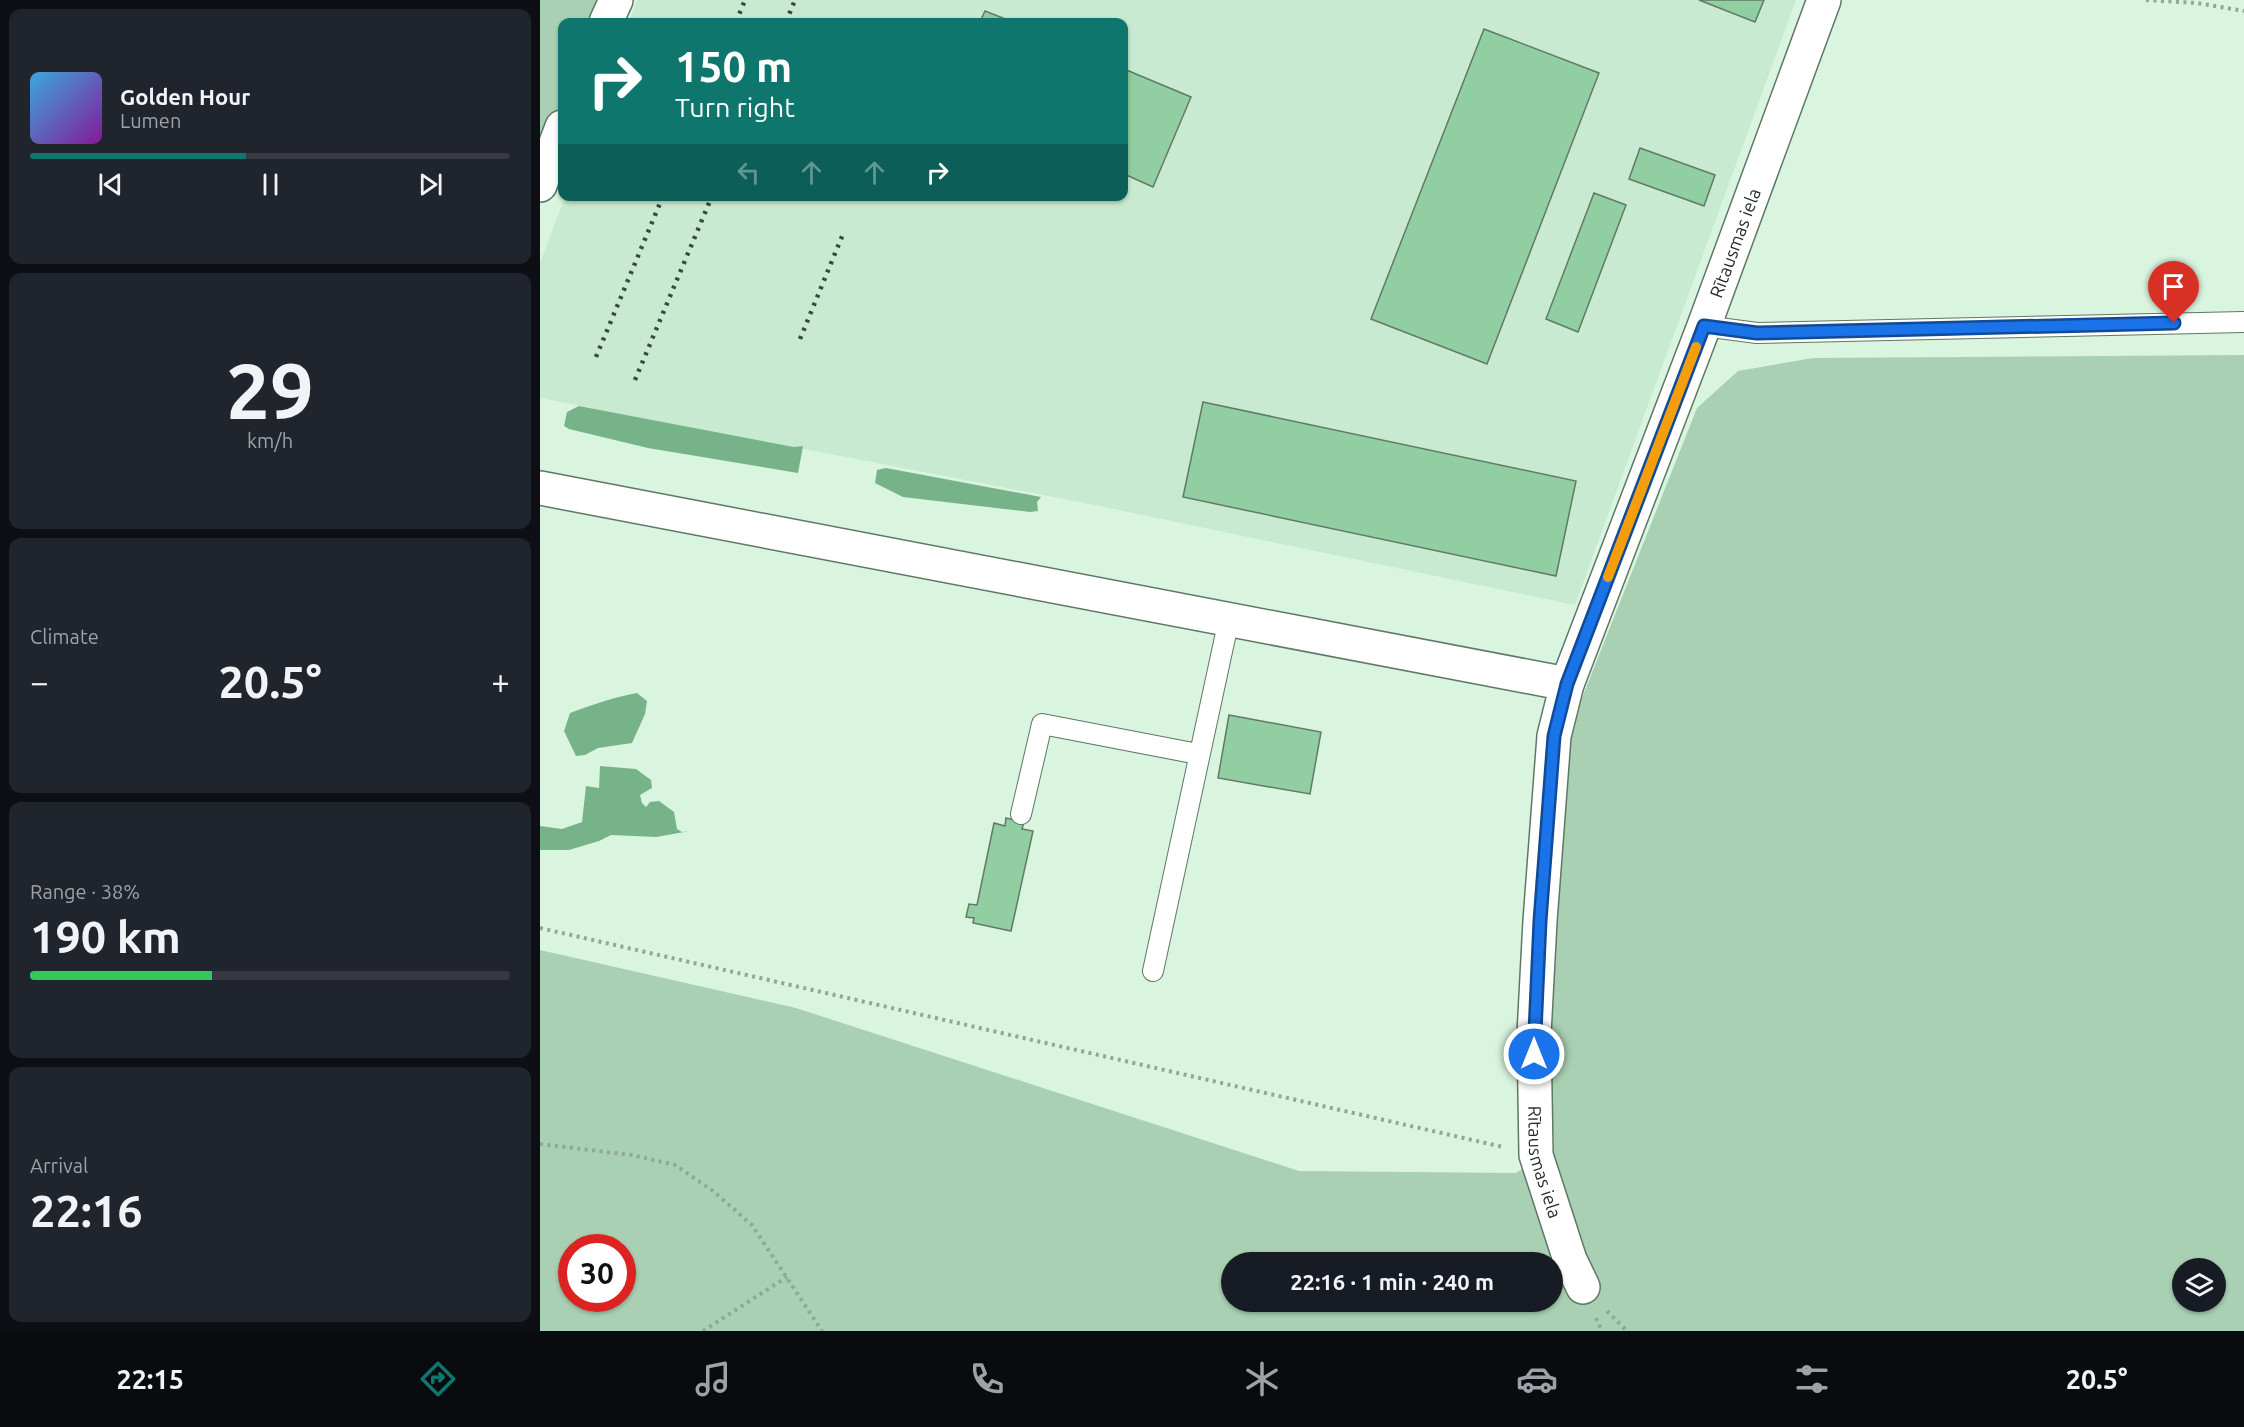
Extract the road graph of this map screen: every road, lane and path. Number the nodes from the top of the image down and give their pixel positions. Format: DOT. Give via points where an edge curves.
graph roads {
  1 [pos="616,0"];
  2 [pos="1824,0"];
  3 [pos="2146,0"];
  4 [pos="2244,11"];
  5 [pos="608,18"];
  6 [pos="558,137"];
  7 [pos="540,184"];
  8 [pos="2244,322"];
  9 [pos="1704,326"];
  10 [pos="540,488"];
  11 [pos="1229,619"];
  12 [pos="1567,684"];
  13 [pos="1198,754"];
  14 [pos="1022,814"];
  15 [pos="540,928"];
  16 [pos="1153,971"];
  17 [pos="540,1144"];
  18 [pos="1536,1155"];
  19 [pos="787,1277"];
  20 [pos="1583,1287"];
  21 [pos="703,1331"];
  22 [pos="822,1331"];
  1 -- 5 [label="street"];
  2 -- 9 [label="street, Rītausmas iela"];
  3 -- 4 [label="path"];
  6 -- 7 [label="street"];
  8 -- 9 [label="lane" via="1757,333"];
  9 -- 12 [label="street, Rītausmas iela"];
  10 -- 11 [label="street"];
  11 -- 12 [label="street"];
  11 -- 13 [label="lane"];
  12 -- 18 [label="street, Rītausmas iela" via="1554,736 1540,921 1534,1034"];
  13 -- 14 [label="lane" via="1042,724"];
  13 -- 16 [label="lane"];
  15 -- 18 [label="path"];
  17 -- 19 [label="path" via="632,1155 675,1165 713,1191 752,1226"];
  18 -- 20 [label="street, Rītausmas iela" via="1570,1260"];
  19 -- 21 [label="path"];
  19 -- 22 [label="path"];
}
